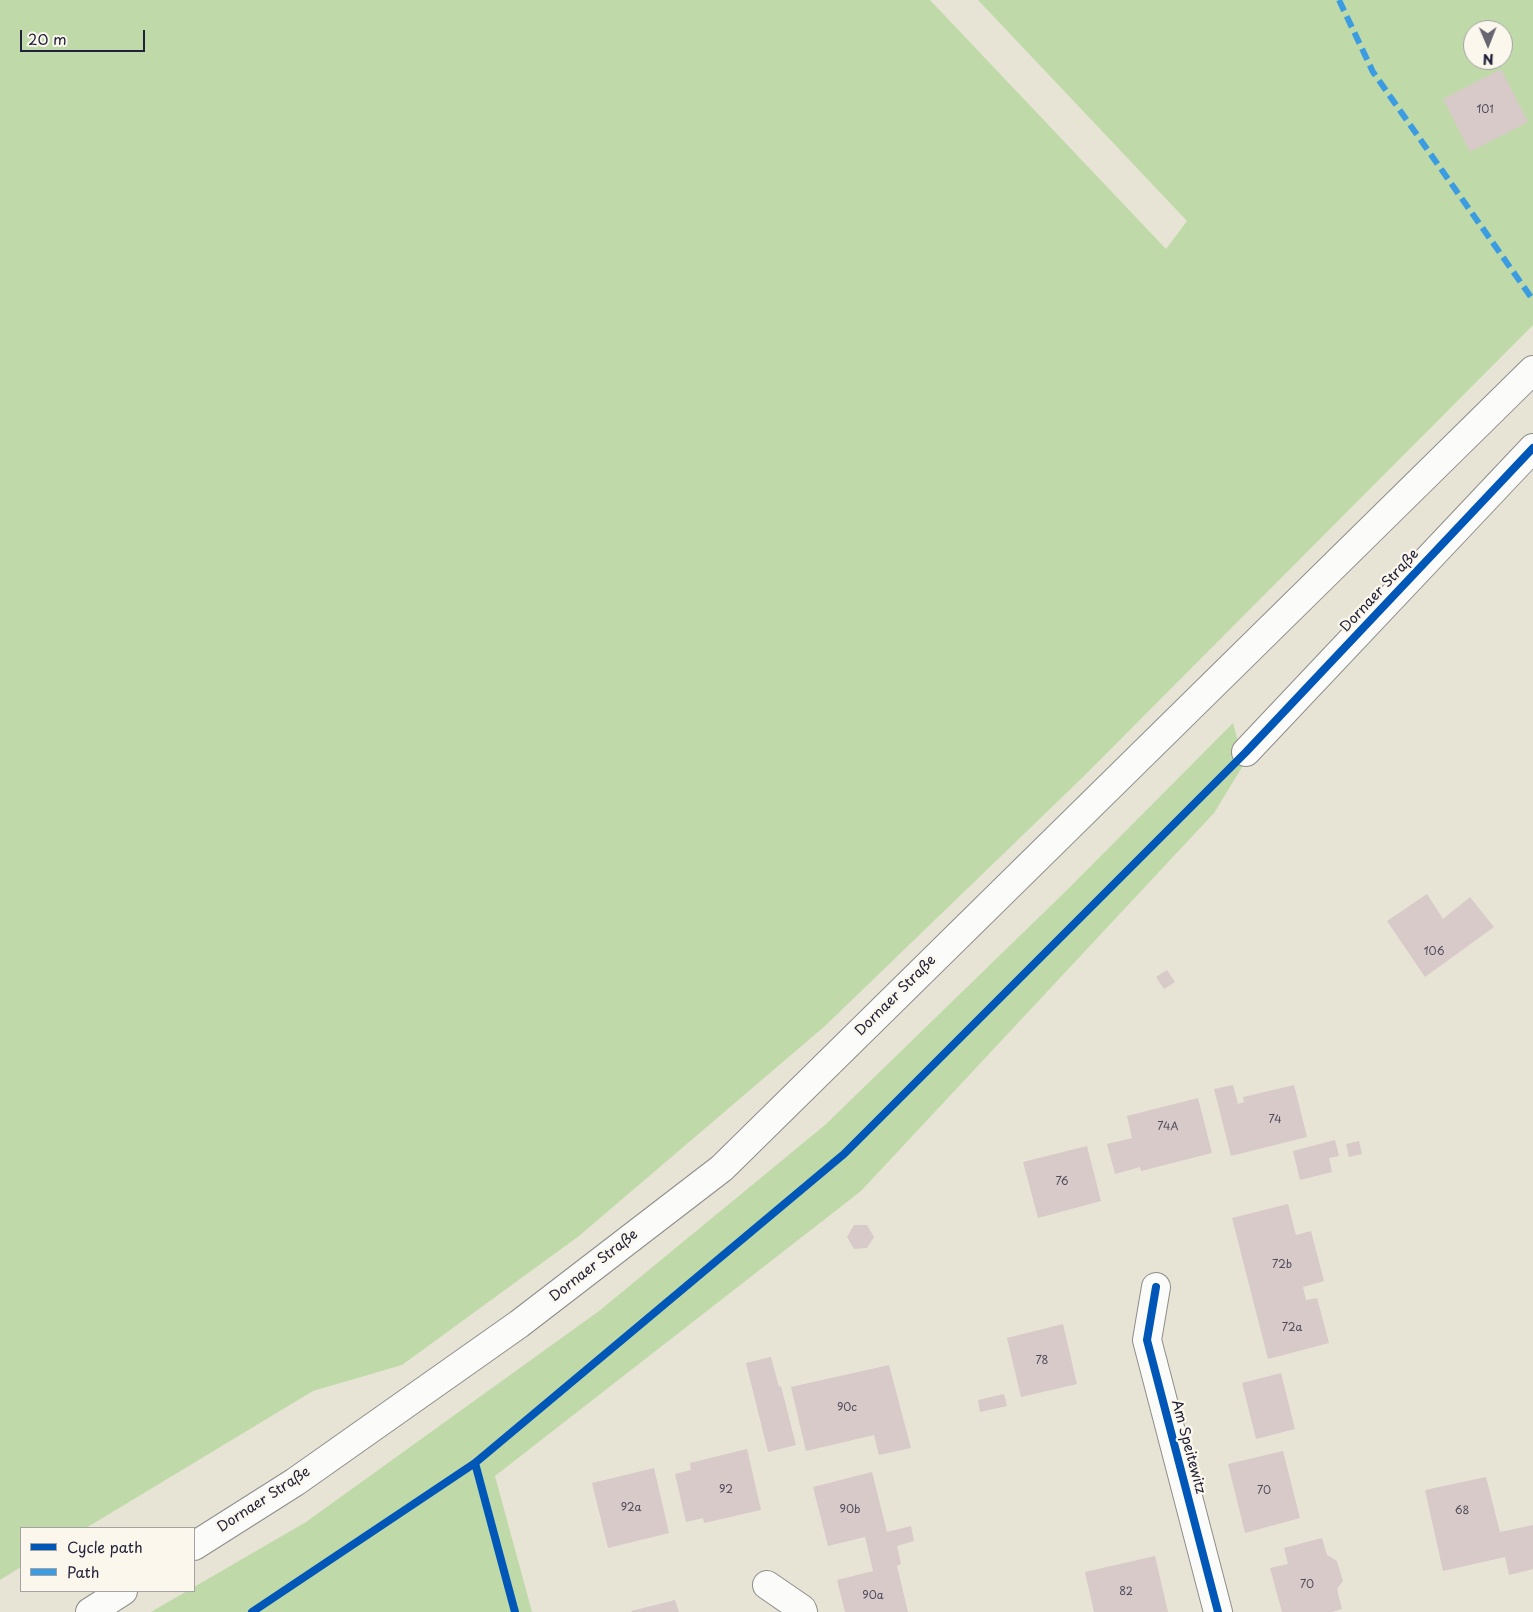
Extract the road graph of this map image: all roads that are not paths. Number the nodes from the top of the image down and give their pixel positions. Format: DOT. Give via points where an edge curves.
graph roads {
  1 [pos="1533,370"];
  2 [pos="1533,448"];
  3 [pos="1246,752"];
  4 [pos="1156,1287"];
  5 [pos="195,1545"];
  6 [pos="768,1585"];
  7 [pos="122,1592"];
  8 [pos="90,1612"];
  9 [pos="803,1612"];
  10 [pos="1218,1612"];
  1 -- 5 [label="main road, Dornaer Straße" via="722,1168 519,1324 295,1482"];
  2 -- 3 [label="main road, Dornaer Straße"];
  4 -- 10 [label="main road, Am Speitewitz" via="1147,1340"];
  6 -- 9 [label="main road"];
  7 -- 8 [label="main road"];
}
